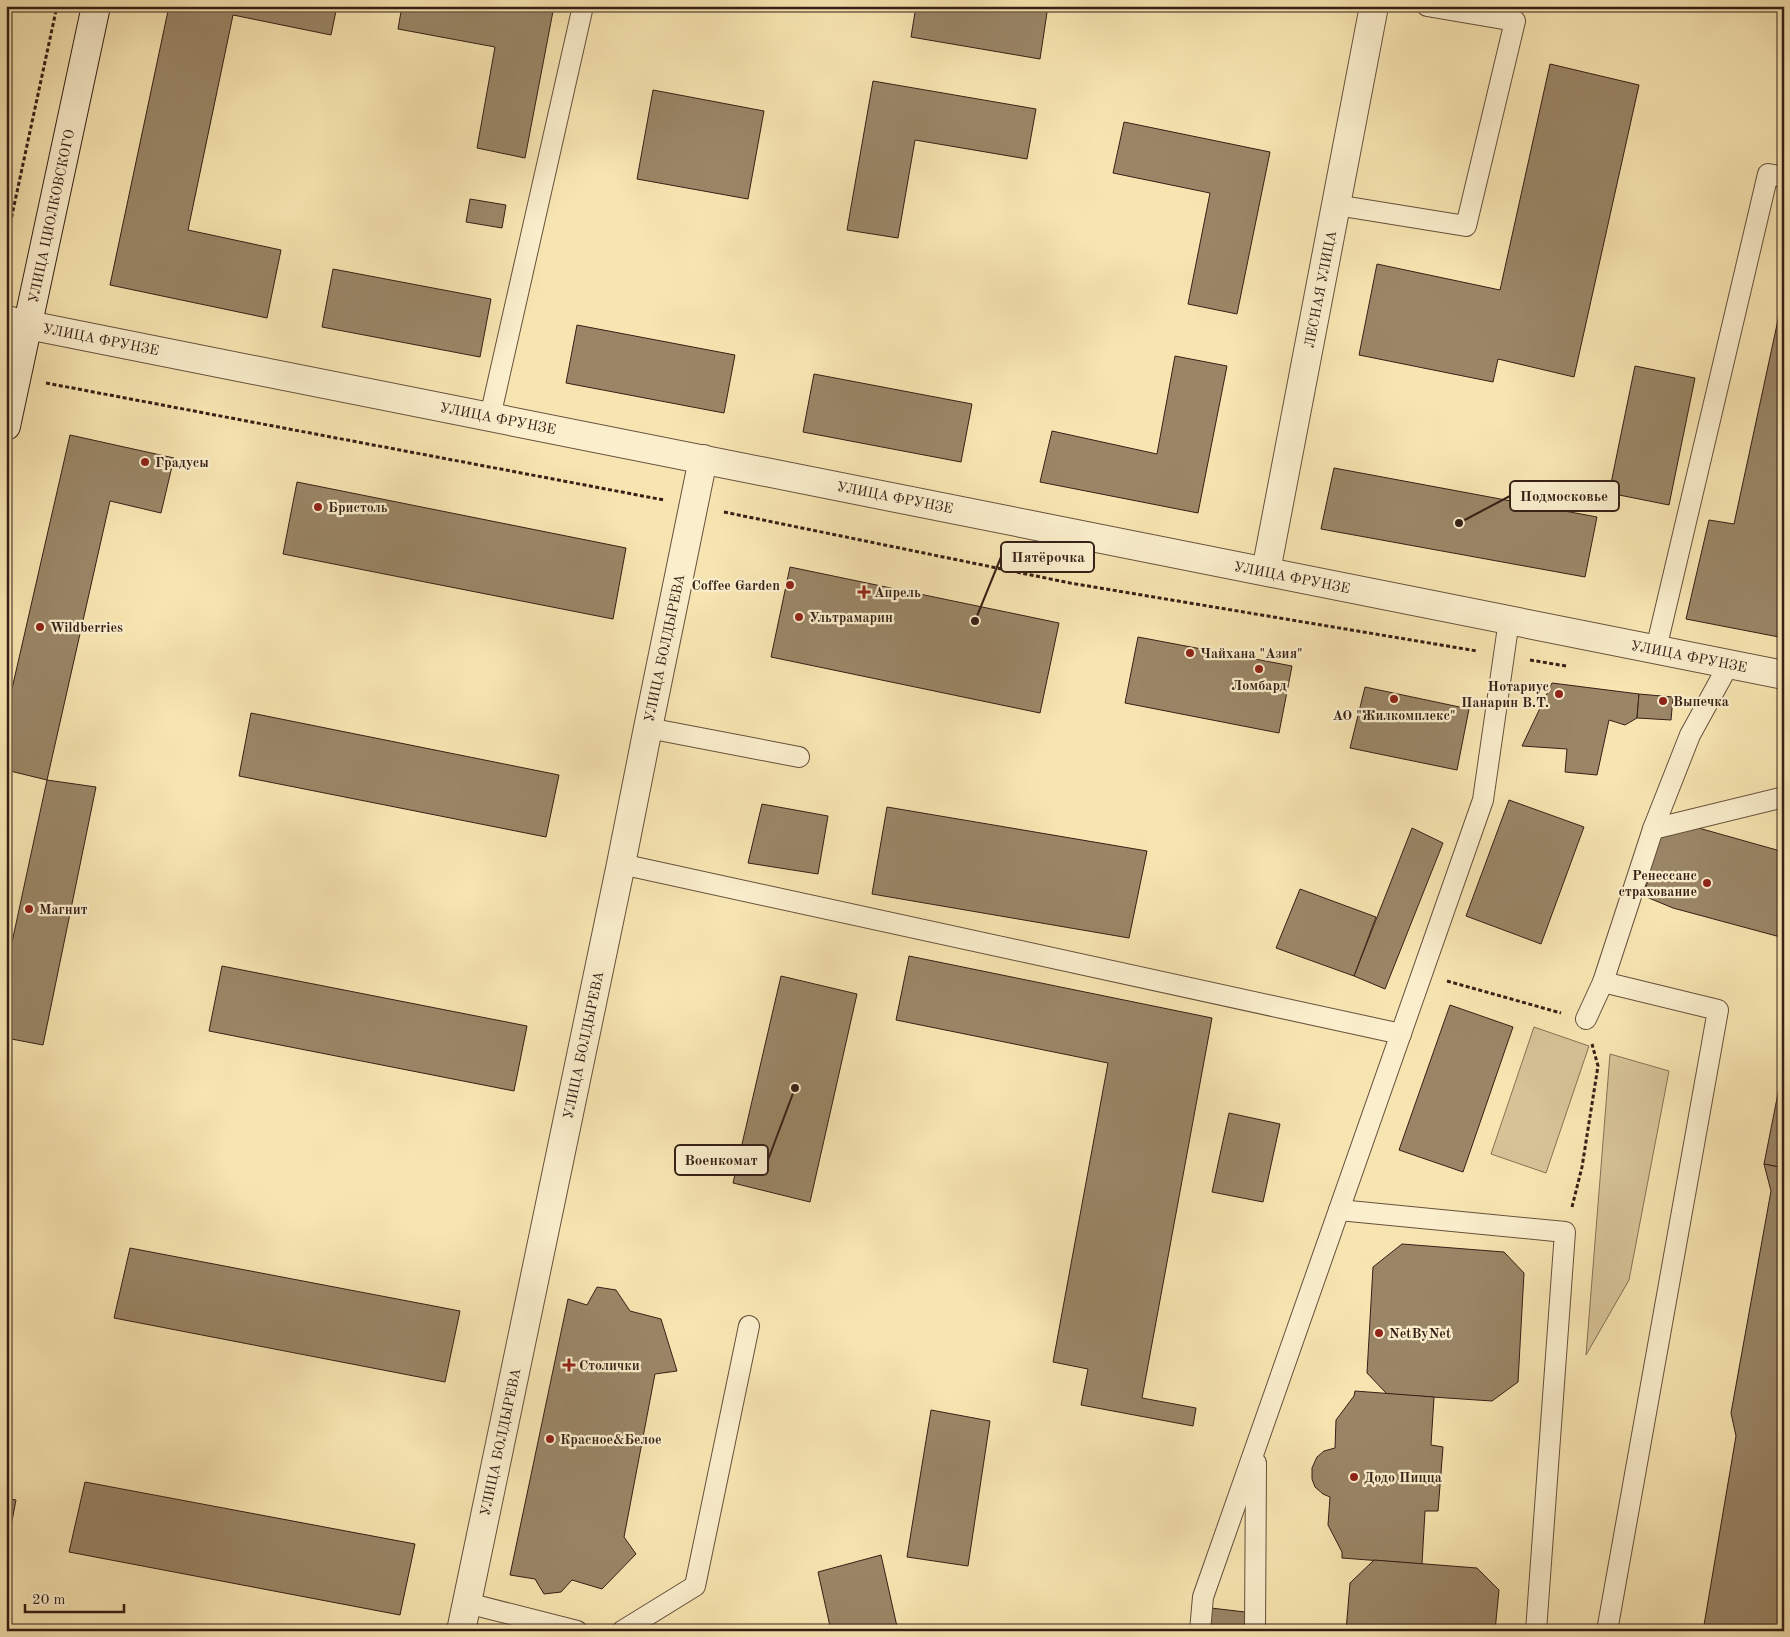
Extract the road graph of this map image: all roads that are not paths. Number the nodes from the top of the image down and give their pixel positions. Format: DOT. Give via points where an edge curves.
graph roads {
  1 [pos="96,6"];
  2 [pos="583,6"];
  3 [pos="1374,6"];
  4 [pos="1427,6"];
  5 [pos="1784,177"];
  6 [pos="1336,205"];
  7 [pos="17,322"];
  8 [pos="490,417"];
  9 [pos="6,426"];
  10 [pos="703,459"];
  11 [pos="1266,571"];
  12 [pos="1509,620"];
  13 [pos="1656,649"];
  14 [pos="1729,664"];
  15 [pos="1784,674"];
  16 [pos="648,728"];
  17 [pos="799,757"];
  18 [pos="1784,797"];
  19 [pos="1653,829"];
  20 [pos="621,864"];
  21 [pos="1603,982"];
  22 [pos="1586,1019"];
  23 [pos="1401,1034"];
  24 [pos="1339,1210"];
  25 [pos="749,1326"];
  26 [pos="1256,1447"];
  27 [pos="467,1602"];
  28 [pos="461,1631"];
  29 [pos="578,1631"];
  30 [pos="622,1631"];
  31 [pos="1200,1631"];
  32 [pos="1255,1631"];
  33 [pos="1536,1631"];
  34 [pos="1607,1631"];
  1 -- 7 [label="street, УЛИЦА ЦИОЛКОВСКОГО"];
  2 -- 8 [label="lane"];
  3 -- 6 [label="street, ЛЕСНАЯ УЛИЦА"];
  4 -- 6 [label="lane" via="1515,21 1466,226"];
  5 -- 13 [label="lane" via="1768,174"];
  6 -- 11 [label="street, ЛЕСНАЯ УЛИЦА"];
  7 -- 8 [label="street, УЛИЦА ФРУНЗЕ"];
  7 -- 9 [label="street, УЛИЦА ЦИОЛКОВСКОГО" via="17,376"];
  8 -- 10 [label="street, УЛИЦА ФРУНЗЕ"];
  10 -- 11 [label="street, УЛИЦА ФРУНЗЕ"];
  10 -- 16 [label="street, УЛИЦА БОЛДЫРЕВА"];
  11 -- 12 [label="street, УЛИЦА ФРУНЗЕ"];
  12 -- 13 [label="street, УЛИЦА ФРУНЗЕ"];
  12 -- 23 [label="lane" via="1483,800"];
  13 -- 14 [label="street, УЛИЦА ФРУНЗЕ"];
  14 -- 15 [label="street, УЛИЦА ФРУНЗЕ"];
  14 -- 19 [label="lane" via="1690,735"];
  16 -- 17 [label="lane"];
  16 -- 20 [label="street, УЛИЦА БОЛДЫРЕВА"];
  18 -- 19 [label="lane"];
  19 -- 21 [label="lane"];
  20 -- 23 [label="lane"];
  20 -- 27 [label="street, УЛИЦА БОЛДЫРЕВА"];
  21 -- 22 [label="lane"];
  21 -- 34 [label="lane" via="1718,1010"];
  23 -- 24 [label="lane"];
  24 -- 26 [label="lane"];
  24 -- 33 [label="lane" via="1565,1232"];
  25 -- 30 [label="lane" via="695,1586"];
  26 -- 31 [label="lane" via="1203,1597"];
  26 -- 32 [label="lane"];
  27 -- 28 [label="street, УЛИЦА БОЛДЫРЕВА"];
  27 -- 29 [label="lane"];
}
